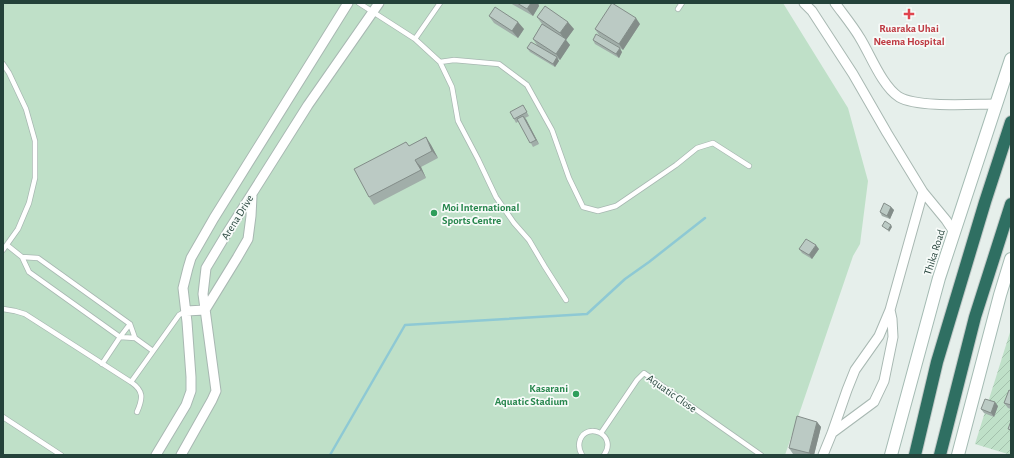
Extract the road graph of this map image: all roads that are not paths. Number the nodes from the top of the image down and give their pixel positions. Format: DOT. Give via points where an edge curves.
graph roads {
  1 [pos="348,3"];
  2 [pos="359,3"];
  3 [pos="379,3"];
  4 [pos="440,3"];
  5 [pos="682,3"];
  6 [pos="804,3"];
  7 [pos="835,3"];
  8 [pos="678,9"];
  9 [pos="373,12"];
  10 [pos="415,39"];
  11 [pos="1011,59"];
  12 [pos="440,62"];
  13 [pos="3,64"];
  14 [pos="996,104"];
  15 [pos="1011,122"];
  16 [pos="749,166"];
  17 [pos="924,192"];
  18 [pos="252,194"];
  19 [pos="1011,204"];
  20 [pos="954,232"];
  21 [pos="7,245"];
  22 [pos="3,250"];
  23 [pos="22,257"];
  24 [pos="1011,259"];
  25 [pos="566,300"];
  26 [pos="3,309"];
  27 [pos="205,310"];
  28 [pos="890,310"];
  29 [pos="186,311"];
  30 [pos="130,324"];
  31 [pos="120,337"];
  32 [pos="135,338"];
  33 [pos="153,351"];
  34 [pos="102,364"];
  35 [pos="131,382"];
  36 [pos="137,412"];
  37 [pos="3,416"];
  38 [pos="601,433"];
  39 [pos="832,433"];
  40 [pos="606,454"];
  41 [pos="61,455"];
  42 [pos="156,455"];
  43 [pos="181,455"];
  44 [pos="582,455"];
  45 [pos="761,455"];
  46 [pos="823,455"];
  47 [pos="891,455"];
  48 [pos="915,455"];
  49 [pos="940,455"];
  50 [pos="958,455"];
  1 -- 29 [label="street, Arena Drive" via="191,258 183,288"];
  2 -- 9 [label="lane"];
  3 -- 9 [label="street, Arena Drive"];
  4 -- 10 [label="lane"];
  5 -- 8 [label="lane"];
  6 -- 17 [label="street" via="812,11 853,74"];
  7 -- 14 [label="street" via="860,37 878,71 898,96 909,101 932,104"];
  9 -- 10 [label="lane"];
  9 -- 18 [label="street, Arena Drive" via="308,105"];
  10 -- 12 [label="lane"];
  11 -- 14 [label="main road, Thika Road"];
  12 -- 16 [label="lane" via="454,60 499,64 527,85 552,130 569,178 583,207 598,211 616,206 697,148 713,143"];
  12 -- 25 [label="lane" via="452,87 458,121 496,197 529,240"];
  13 -- 21 [label="lane" via="26,109 35,141 35,178 29,203 18,229"];
  14 -- 20 [label="main road, Thika Road"];
  15 -- 48 [label="highway" via="936,362"];
  17 -- 20 [label="street"];
  17 -- 28 [label="street"];
  18 -- 27 [label="street" via="248,239"];
  18 -- 27 [label="street, Arena Drive" via="206,268 203,294"];
  19 -- 49 [label="highway" via="975,317"];
  20 -- 47 [label="main road, Thika Road"];
  21 -- 22 [label="lane"];
  21 -- 23 [label="lane"];
  23 -- 30 [label="lane" via="38,258"];
  23 -- 31 [label="lane" via="29,272"];
  24 -- 50 [label="main road"];
  26 -- 34 [label="lane" via="24,314"];
  27 -- 29 [label="street"];
  27 -- 43 [label="street, Arena Drive" via="216,391"];
  28 -- 39 [label="street" via="879,336 855,370"];
  28 -- 39 [label="street" via="893,337 884,381 874,402"];
  29 -- 33 [label="lane" via="179,315"];
  29 -- 42 [label="street, Arena Drive" via="191,391 186,405"];
  30 -- 31 [label="lane"];
  30 -- 32 [label="lane"];
  31 -- 32 [label="lane"];
  31 -- 34 [label="lane"];
  32 -- 33 [label="lane"];
  33 -- 35 [label="lane"];
  34 -- 35 [label="lane"];
  35 -- 36 [label="lane" via="141,394 142,400"];
  37 -- 41 [label="lane"];
  38 -- 40 [label="lane" via="608,442"];
  38 -- 44 [label="lane" via="585,433 578,446"];
  38 -- 45 [label="lane, Aquatic Close" via="644,373"];
  39 -- 46 [label="street"];
}
